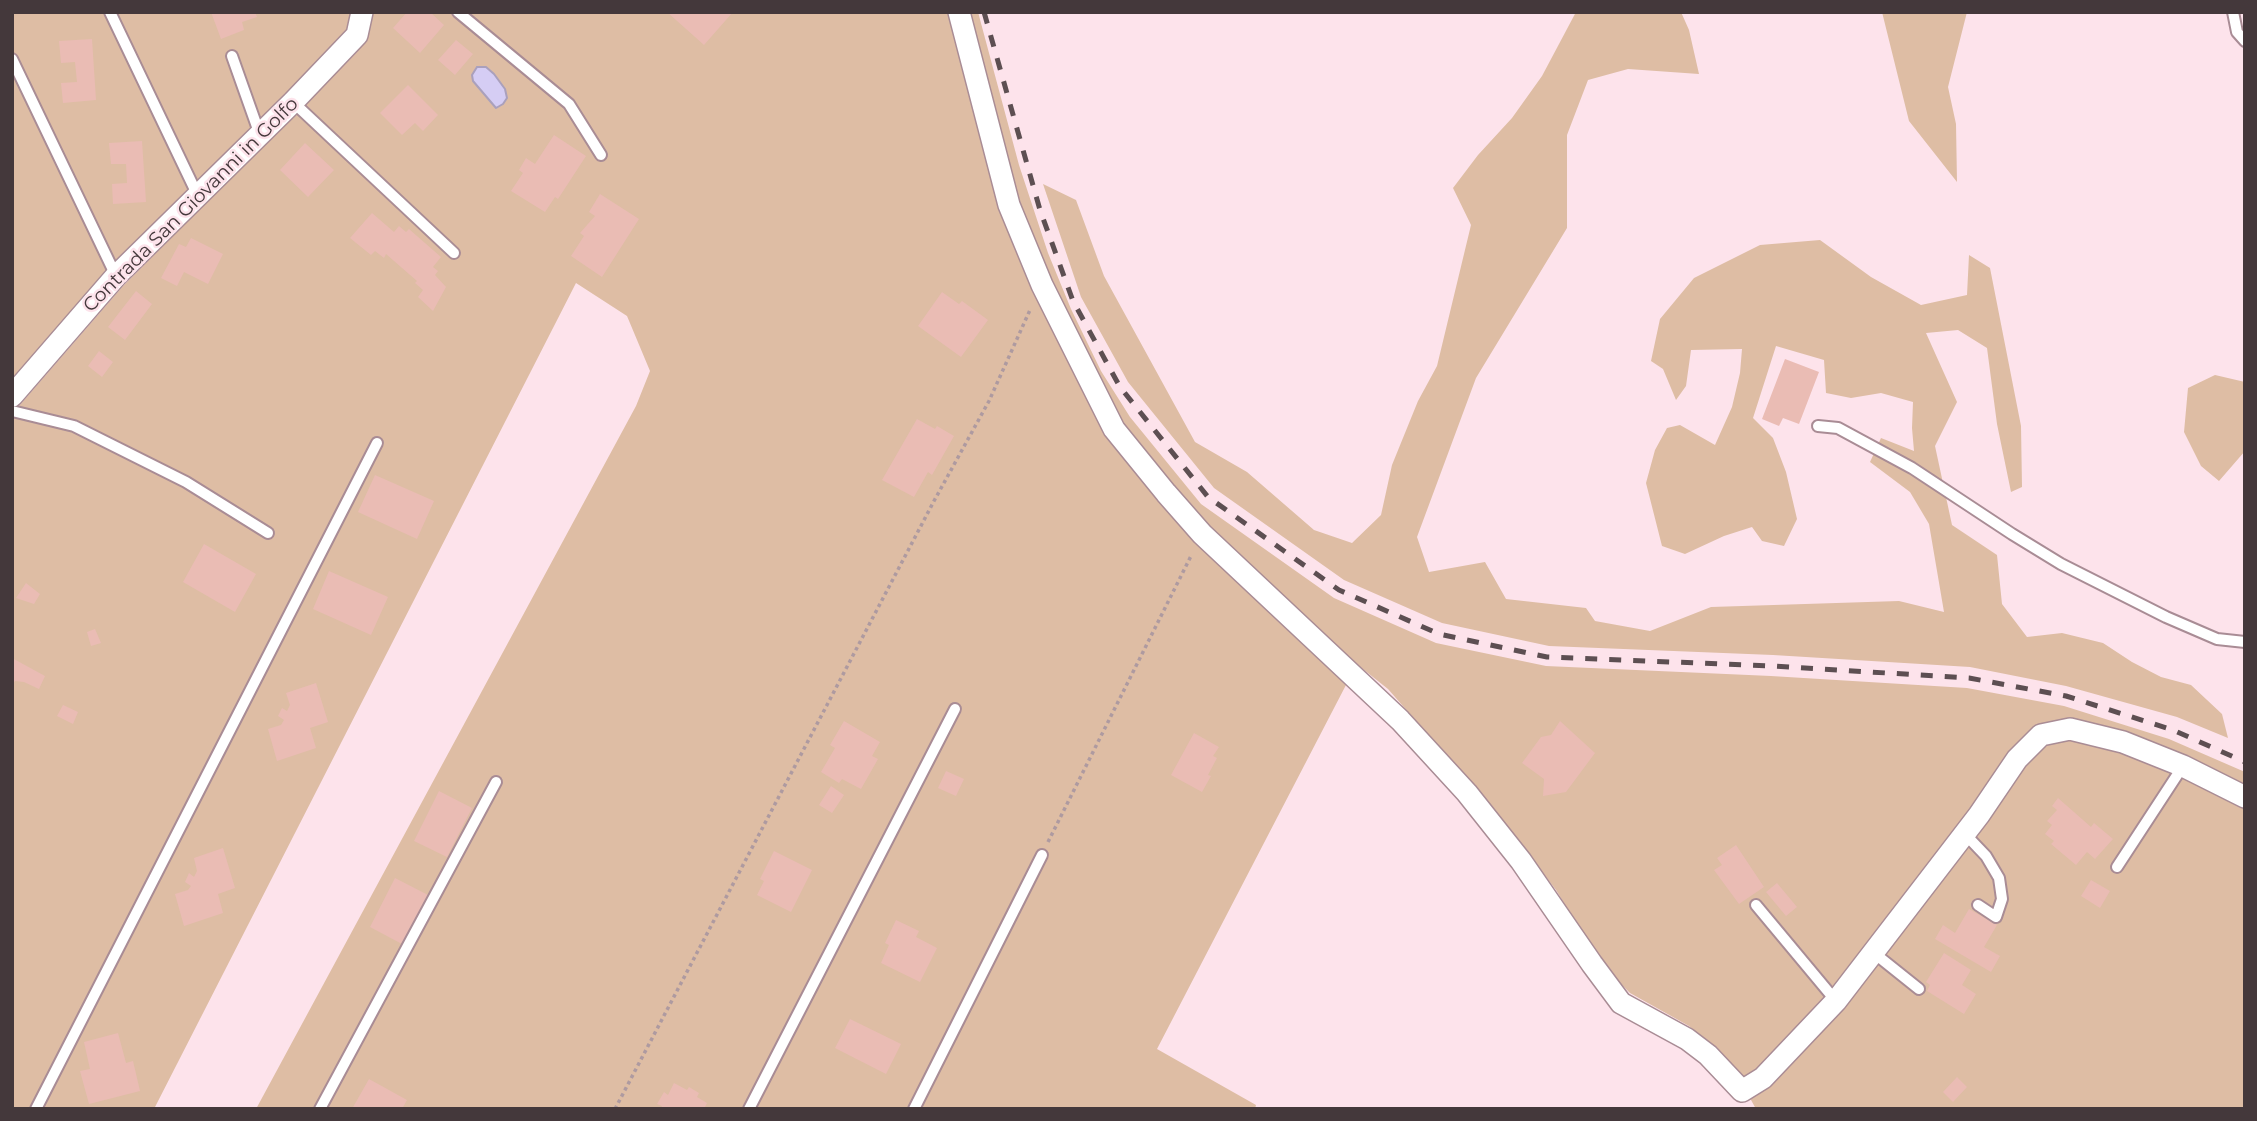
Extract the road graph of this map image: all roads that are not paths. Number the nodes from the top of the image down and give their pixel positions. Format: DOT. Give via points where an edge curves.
graph roads {
  1 [pos="110,12"];
  2 [pos="362,12"];
  3 [pos="458,12"];
  4 [pos="959,12"];
  5 [pos="2233,12"];
  6 [pos="2245,41"];
  7 [pos="232,56"];
  8 [pos="12,59"];
  9 [pos="293,102"];
  10 [pos="260,135"];
  11 [pos="601,155"];
  12 [pos="198,197"];
  13 [pos="454,253"];
  14 [pos="116,276"];
  15 [pos="12,396"];
  16 [pos="12,411"];
  17 [pos="1818,426"];
  18 [pos="377,443"];
  19 [pos="268,533"];
  20 [pos="2245,642"];
  21 [pos="955,709"];
  22 [pos="2183,766"];
  23 [pos="496,782"];
  24 [pos="2245,797"];
  25 [pos="1965,834"];
  26 [pos="1041,855"];
  27 [pos="2117,867"];
  28 [pos="1756,905"];
  29 [pos="1978,905"];
  30 [pos="1874,953"];
  31 [pos="1919,989"];
  32 [pos="1836,1001"];
  33 [pos="1745,1100"];
  34 [pos="36,1109"];
  35 [pos="320,1109"];
  36 [pos="748,1109"];
  37 [pos="914,1109"];
  1 -- 12 [label="lane"];
  2 -- 9 [label="street, Contrada San Giovanni in Golfo" via="357,35"];
  3 -- 11 [label="lane" via="569,104"];
  4 -- 33 [label="street" via="1009,205 1042,285 1114,429 1202,534 1399,720 1467,793 1622,1003 1708,1055"];
  5 -- 6 [label="lane" via="2237,32"];
  7 -- 10 [label="lane"];
  8 -- 14 [label="lane"];
  9 -- 10 [label="street, Contrada San Giovanni in Golfo"];
  9 -- 13 [label="lane"];
  10 -- 12 [label="street, Contrada San Giovanni in Golfo"];
  12 -- 14 [label="street, Contrada San Giovanni in Golfo"];
  14 -- 15 [label="street, Contrada San Giovanni in Golfo"];
  16 -- 19 [label="lane" via="74,426 186,482"];
  17 -- 20 [label="lane" via="1838,428 1912,468 2061,564 2217,639"];
  18 -- 34 [label="lane"];
  21 -- 36 [label="lane"];
  22 -- 24 [label="street"];
  22 -- 25 [label="street" via="2123,742 2070,729 2041,735 2017,760"];
  22 -- 27 [label="lane"];
  23 -- 35 [label="lane"];
  25 -- 29 [label="lane" via="1999,878 2002,900 1996,917"];
  25 -- 30 [label="street"];
  26 -- 37 [label="lane"];
  28 -- 32 [label="lane"];
  30 -- 31 [label="lane"];
  30 -- 32 [label="street"];
  32 -- 33 [label="street"];
}
